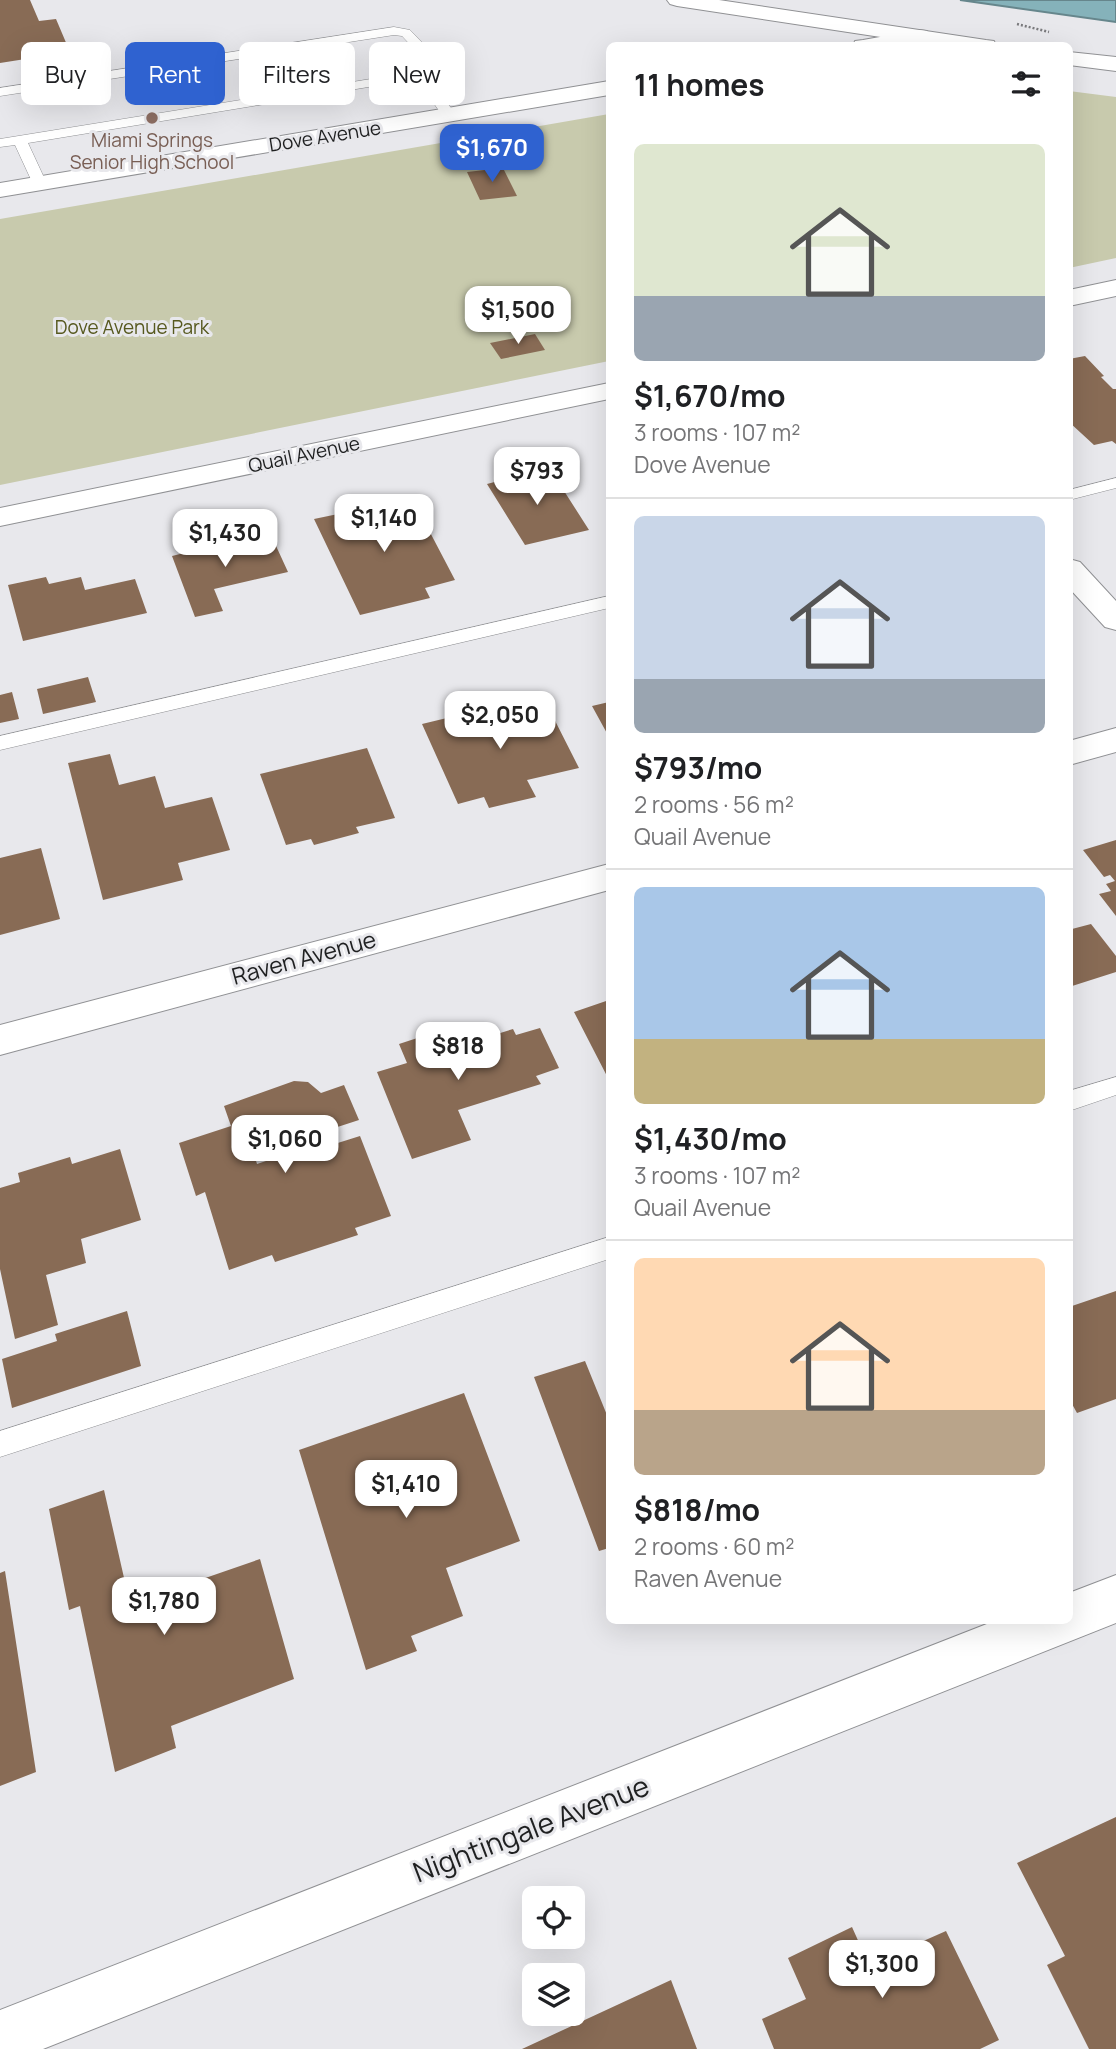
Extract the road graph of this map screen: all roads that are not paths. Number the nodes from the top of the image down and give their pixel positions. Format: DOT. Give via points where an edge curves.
graph roads {
  1 [pos="677,0"];
  2 [pos="919,36"];
  3 [pos="414,42"];
  4 [pos="885,42"];
  5 [pos="959,42"];
  6 [pos="1073,59"];
  7 [pos="1116,64"];
  8 [pos="369,83"];
  9 [pos="606,89"];
  10 [pos="0,92"];
  11 [pos="442,105"];
  12 [pos="449,115"];
  13 [pos="20,140"];
  14 [pos="0,143"];
  15 [pos="40,184"];
  16 [pos="0,190"];
  17 [pos="1116,288"];
  18 [pos="1073,297"];
  19 [pos="606,392"];
  20 [pos="1116,484"];
  21 [pos="1073,494"];
  22 [pos="0,517"];
  23 [pos="1073,573"];
  24 [pos="606,603"];
  25 [pos="1116,620"];
  26 [pos="1116,740"];
  27 [pos="0,743"];
  28 [pos="1073,752"];
  29 [pos="606,878"];
  30 [pos="0,1040"];
  31 [pos="1116,1086"];
  32 [pos="1073,1100"];
  33 [pos="606,1249"];
  34 [pos="0,1444"];
  35 [pos="1116,1599"];
  36 [pos="1073,1615"];
  37 [pos="1051,1624"];
  38 [pos="0,2038"];
  1 -- 2 [label="street"];
  2 -- 4 [label="street"];
  2 -- 5 [label="street"];
  3 -- 10 [label="lane" via="394,31"];
  6 -- 7 [label="street"];
  8 -- 13 [label="lane"];
  9 -- 12 [label="street, Dove Avenue"];
  11 -- 12 [label="lane"];
  12 -- 15 [label="street, Dove Avenue"];
  13 -- 14 [label="lane"];
  13 -- 15 [label="lane"];
  15 -- 16 [label="street, Dove Avenue"];
  17 -- 18 [label="street"];
  19 -- 22 [label="street, Quail Avenue"];
  20 -- 21 [label="lane"];
  23 -- 25 [label="street"];
  24 -- 27 [label="lane"];
  26 -- 28 [label="street"];
  29 -- 30 [label="street, Raven Avenue"];
  31 -- 32 [label="lane"];
  33 -- 34 [label="lane"];
  35 -- 36 [label="street"];
  37 -- 38 [label="street, Nightingale Avenue"];
}
